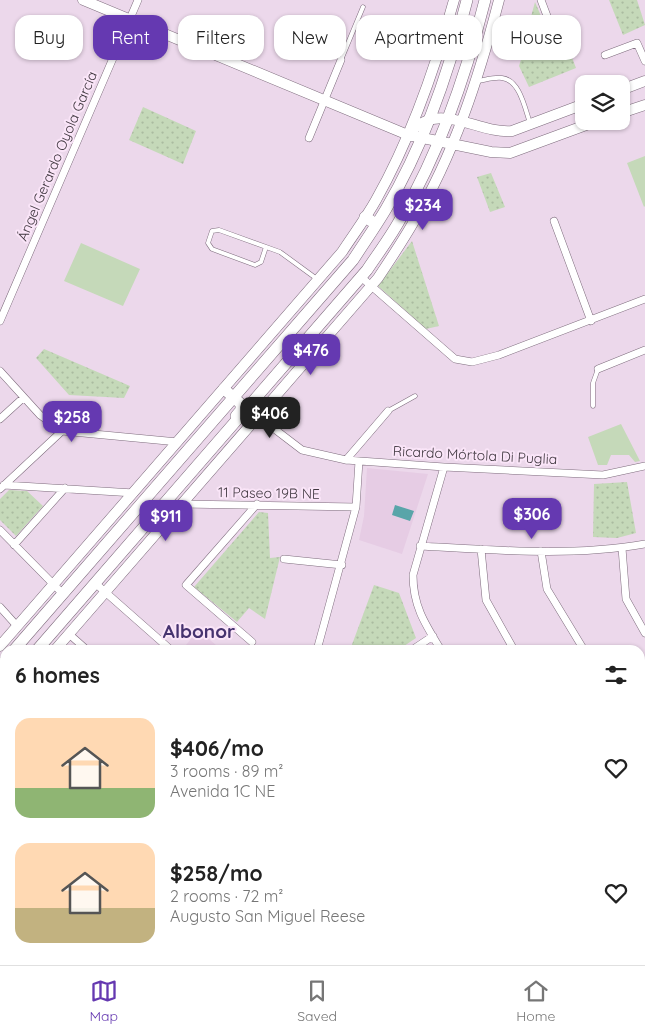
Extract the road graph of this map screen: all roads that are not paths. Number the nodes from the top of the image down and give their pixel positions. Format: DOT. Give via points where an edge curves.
graph roads {
  1 [pos="83,0"];
  2 [pos="138,0"];
  3 [pos="454,0"];
  4 [pos="467,0"];
  5 [pos="485,0"];
  6 [pos="499,0"];
  7 [pos="541,0"];
  8 [pos="363,7"];
  9 [pos="119,15"];
  10 [pos="131,15"];
  11 [pos="547,15"];
  12 [pos="168,35"];
  13 [pos="346,48"];
  14 [pos="605,55"];
  15 [pos="111,60"];
  16 [pos="341,60"];
  17 [pos="645,62"];
  18 [pos="475,81"];
  19 [pos="645,81"];
  20 [pos="630,87"];
  21 [pos="325,100"];
  22 [pos="645,105"];
  23 [pos="575,108"];
  24 [pos="630,110"];
  25 [pos="448,118"];
  26 [pos="428,120"];
  27 [pos="462,120"];
  28 [pos="530,125"];
  29 [pos="575,129"];
  30 [pos="408,135"];
  31 [pos="422,137"];
  32 [pos="308,138"];
  33 [pos="439,141"];
  34 [pos="452,144"];
  35 [pos="365,217"];
  36 [pos="554,221"];
  37 [pos="376,224"];
  38 [pos="266,247"];
  39 [pos="361,277"];
  40 [pos="319,280"];
  41 [pos="371,286"];
  42 [pos="645,299"];
  43 [pos="0,321"];
  44 [pos="591,321"];
  45 [pos="645,350"];
  46 [pos="598,370"];
  47 [pos="0,372"];
  48 [pos="224,389"];
  49 [pos="415,396"];
  50 [pos="235,397"];
  51 [pos="23,398"];
  52 [pos="593,406"];
  53 [pos="247,408"];
  54 [pos="388,411"];
  55 [pos="258,417"];
  56 [pos="0,419"];
  57 [pos="62,430"];
  58 [pos="226,432"];
  59 [pos="178,442"];
  60 [pos="346,460"];
  61 [pos="359,461"];
  62 [pos="645,466"];
  63 [pos="444,467"];
  64 [pos="2,487"];
  65 [pos="65,488"];
  66 [pos="134,493"];
  67 [pos="182,504"];
  68 [pos="257,504"];
  69 [pos="356,507"];
  70 [pos="0,530"];
  71 [pos="14,544"];
  72 [pos="645,544"];
  73 [pos="420,546"];
  74 [pos="622,548"];
  75 [pos="481,549"];
  76 [pos="540,551"];
  77 [pos="284,559"];
  78 [pos="342,565"];
  79 [pos="95,583"];
  80 [pos="54,585"];
  81 [pos="106,592"];
  82 [pos="63,594"];
  83 [pos="0,607"];
  84 [pos="17,626"];
  85 [pos="645,633"];
  86 [pos="69,634"];
  87 [pos="433,636"];
  88 [pos="252,642"];
  89 [pos="1,645"];
  90 [pos="18,645"];
  91 [pos="41,645"];
  92 [pos="59,645"];
  93 [pos="81,645"];
  94 [pos="165,645"];
  95 [pos="318,645"];
  96 [pos="420,645"];
  97 [pos="438,645"];
  98 [pos="511,645"];
  99 [pos="581,645"];
  1 -- 9 [label="main road"];
  2 -- 10 [label="street, Ángel Gerardo Oyola García"];
  3 -- 30 [label="main road"];
  4 -- 26 [label="main road" via="457,39"];
  5 -- 25 [label="main road" via="474,44"];
  6 -- 18 [label="main road"];
  7 -- 11 [label="street"];
  8 -- 13 [label="lane"];
  12 -- 21 [label="main road"];
  14 -- 17 [label="street" via="638,43"];
  15 -- 43 [label="street, Ángel Gerardo Oyola García"];
  16 -- 21 [label="street"];
  18 -- 27 [label="main road"];
  18 -- 28 [label="lane" via="508,80 516,88"];
  19 -- 20 [label="main road"];
  21 -- 30 [label="main road"];
  21 -- 32 [label="street"];
  22 -- 24 [label="main road"];
  23 -- 28 [label="main road"];
  25 -- 26 [label="main road"];
  25 -- 27 [label="main road"];
  25 -- 33 [label="main road"];
  26 -- 30 [label="main road"];
  26 -- 31 [label="main road"];
  27 -- 28 [label="main road" via="502,132"];
  27 -- 34 [label="main road"];
  29 -- 34 [label="main road" via="510,153"];
  30 -- 31 [label="main road"];
  30 -- 35 [label="main road"];
  31 -- 33 [label="main road"];
  31 -- 37 [label="main road"];
  33 -- 34 [label="main road"];
  33 -- 39 [label="main road" via="402,217"];
  34 -- 41 [label="main road" via="413,224"];
  35 -- 37 [label="main road"];
  35 -- 40 [label="main road"];
  36 -- 44 [label="street"];
  37 -- 50 [label="main road" via="353,260"];
  38 -- 38 [label="lane" via="261,262 255,265 212,249 208,243 215,230"];
  38 -- 40 [label="lane" via="280,252"];
  39 -- 41 [label="street"];
  39 -- 53 [label="main road"];
  40 -- 48 [label="main road"];
  41 -- 44 [label="street" via="462,362 499,355"];
  41 -- 55 [label="main road"];
  42 -- 44 [label="street"];
  45 -- 46 [label="street"];
  46 -- 52 [label="lane" via="593,383"];
  47 -- 51 [label="street"];
  48 -- 50 [label="main road"];
  48 -- 59 [label="main road"];
  49 -- 54 [label="lane"];
  50 -- 58 [label="main road" via="241,404 241,410"];
  50 -- 82 [label="main road"];
  51 -- 56 [label="street"];
  51 -- 57 [label="street"];
  53 -- 55 [label="street"];
  53 -- 58 [label="main road"];
  54 -- 60 [label="street"];
  55 -- 60 [label="street, Ricardo Mórtola Di Puglia" via="304,451"];
  55 -- 67 [label="main road"];
  57 -- 59 [label="street"];
  57 -- 64 [label="street"];
  58 -- 79 [label="main road"];
  59 -- 66 [label="main road"];
  60 -- 61 [label="street, Ricardo Mórtola Di Puglia"];
  61 -- 63 [label="street, Ricardo Mórtola Di Puglia"];
  61 -- 69 [label="street"];
  62 -- 63 [label="street, Ricardo Mórtola Di Puglia" via="603,475"];
  63 -- 73 [label="street"];
  64 -- 65 [label="street"];
  65 -- 66 [label="street"];
  65 -- 71 [label="street"];
  66 -- 80 [label="main road"];
  67 -- 68 [label="street, 11 Paseo 19B NE"];
  67 -- 81 [label="main road"];
  68 -- 69 [label="street, 11 Paseo 19B NE"];
  68 -- 88 [label="street" via="186,585"];
  69 -- 78 [label="street"];
  70 -- 71 [label="street"];
  71 -- 80 [label="street"];
  72 -- 74 [label="street"];
  73 -- 75 [label="street"];
  73 -- 87 [label="street" via="413,575 413,593 419,612"];
  74 -- 76 [label="street"];
  74 -- 85 [label="street" via="626,600"];
  75 -- 76 [label="street"];
  75 -- 98 [label="street" via="486,600"];
  76 -- 99 [label="street" via="547,590"];
  77 -- 78 [label="street"];
  78 -- 95 [label="street"];
  79 -- 81 [label="street"];
  79 -- 91 [label="main road"];
  80 -- 82 [label="street"];
  80 -- 84 [label="main road"];
  81 -- 86 [label="main road"];
  81 -- 94 [label="street"];
  82 -- 90 [label="main road"];
  83 -- 84 [label="street"];
  84 -- 89 [label="main road"];
  86 -- 92 [label="main road"];
  86 -- 93 [label="street"];
  87 -- 96 [label="street"];
  87 -- 97 [label="street"];
}
